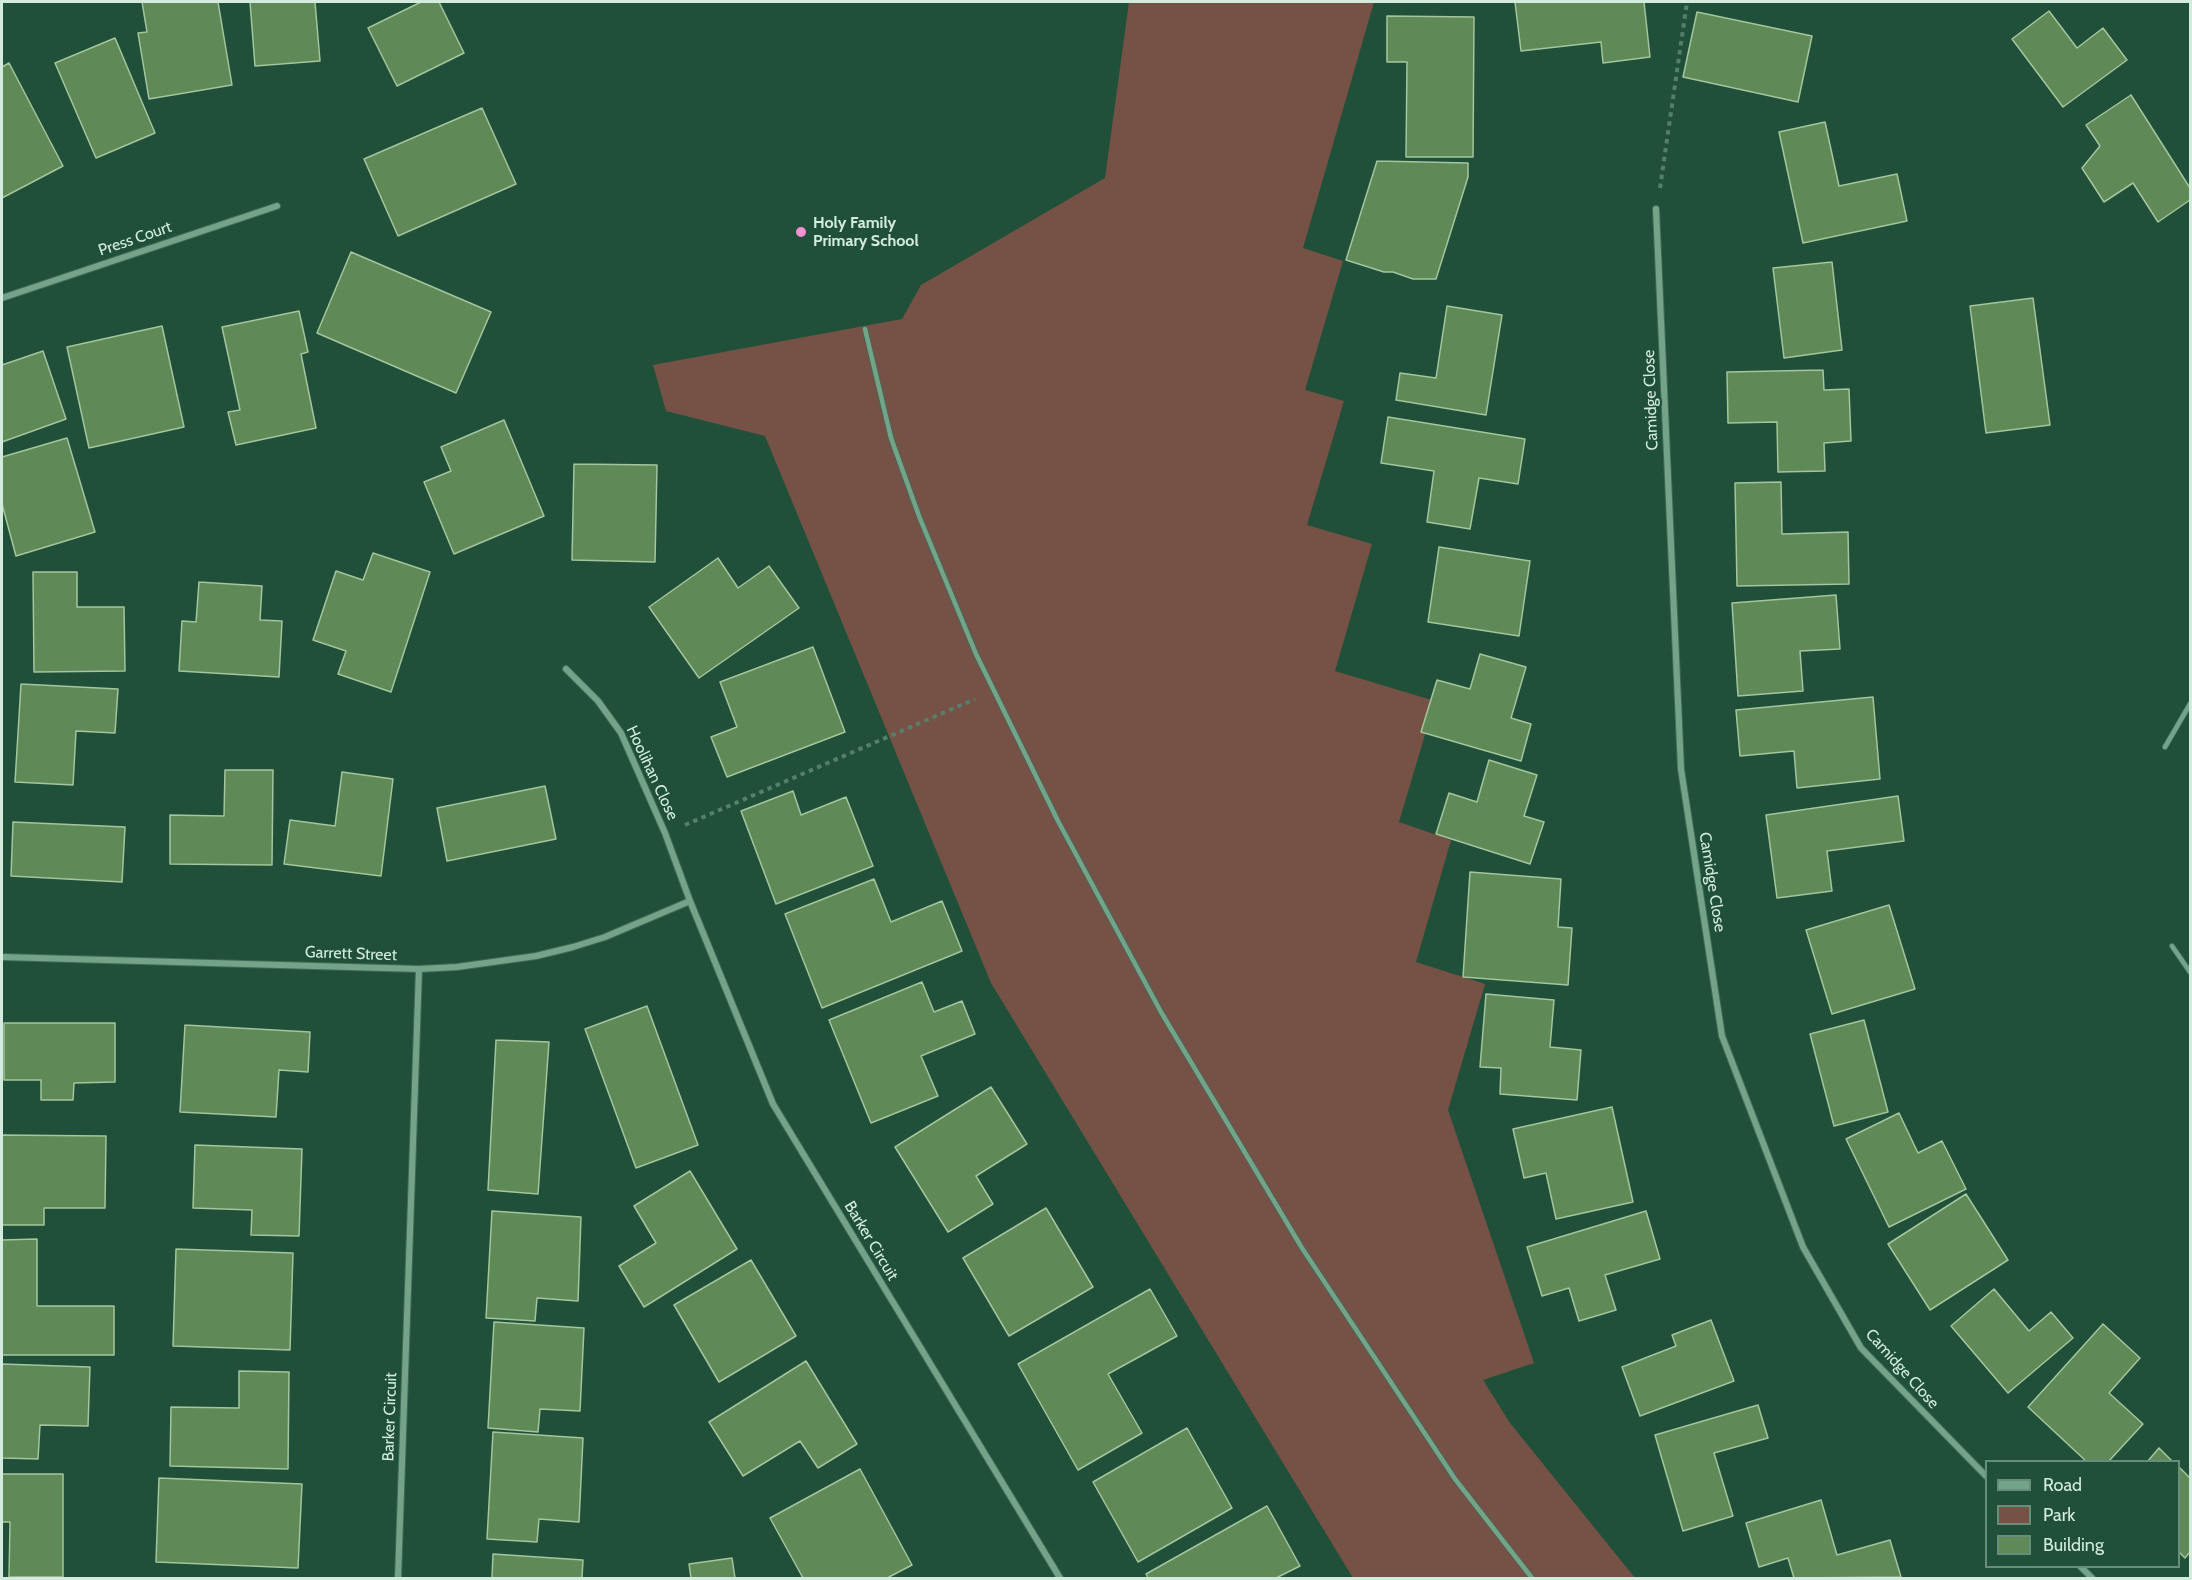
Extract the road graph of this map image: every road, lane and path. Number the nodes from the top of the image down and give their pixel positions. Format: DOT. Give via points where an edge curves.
graph roads {
  1 [pos="1687,2"];
  2 [pos="277,206"];
  3 [pos="1656,209"];
  4 [pos="2,298"];
  5 [pos="865,329"];
  6 [pos="566,669"];
  7 [pos="994,691"];
  8 [pos="2190,704"];
  9 [pos="2165,747"];
  10 [pos="665,833"];
  11 [pos="690,901"];
  12 [pos="2172,946"];
  13 [pos="2,957"];
  14 [pos="419,969"];
  15 [pos="2190,972"];
  16 [pos="1985,1475"];
  17 [pos="398,1578"];
  18 [pos="1060,1578"];
  19 [pos="1532,1578"];
  1 -- 3 [label="path"];
  2 -- 4 [label="street, Press Court"];
  3 -- 16 [label="street, Camidge Close" via="1681,769 1722,1036 1803,1247 1861,1348"];
  5 -- 7 [label="lane" via="891,438 919,516"];
  6 -- 10 [label="street, Hoolihan Close" via="598,700 621,733"];
  7 -- 10 [label="path"];
  7 -- 19 [label="lane" via="1058,821 1161,1012 1302,1248 1455,1479"];
  8 -- 9 [label="lane"];
  10 -- 11 [label="street, Hoolihan Close"];
  11 -- 14 [label="street, Garrett Street" via="573,947 492,964"];
  11 -- 18 [label="street, Barker Circuit" via="773,1104"];
  12 -- 15 [label="lane"];
  13 -- 14 [label="street, Garrett Street"];
  14 -- 17 [label="street, Barker Circuit"];
}
